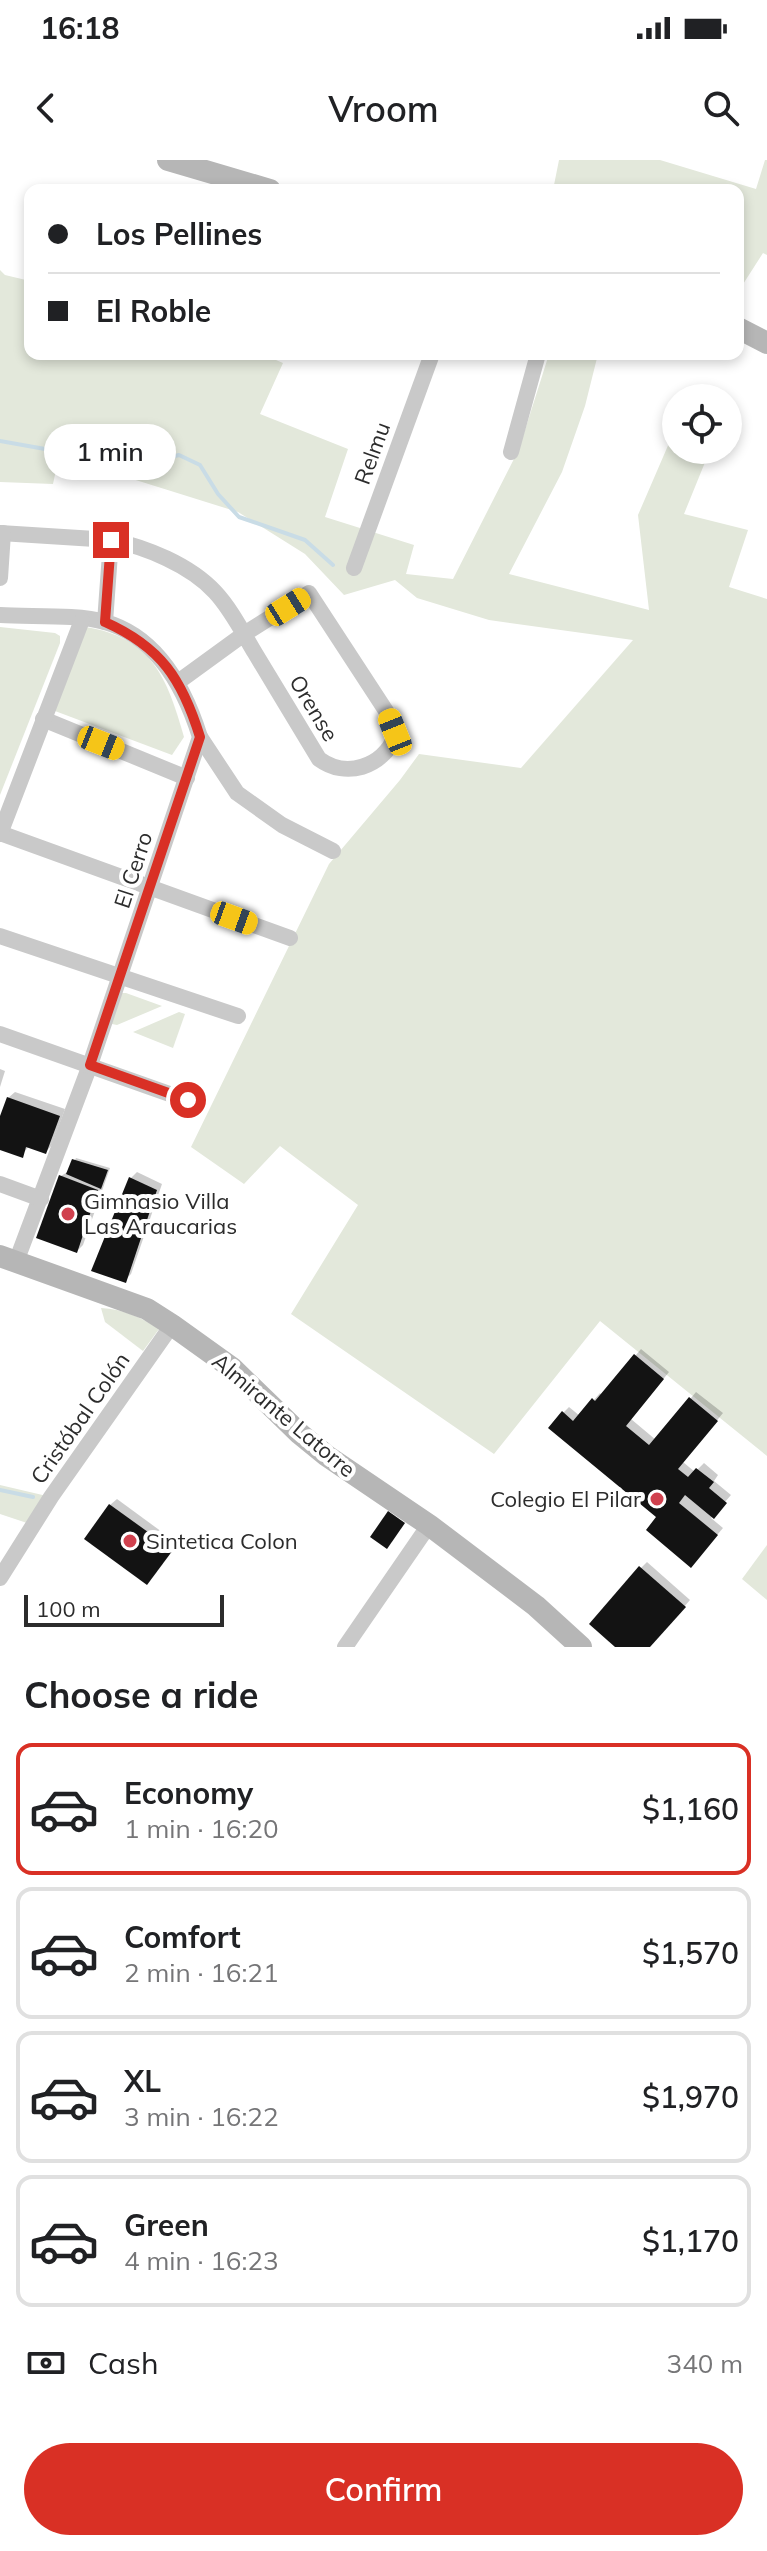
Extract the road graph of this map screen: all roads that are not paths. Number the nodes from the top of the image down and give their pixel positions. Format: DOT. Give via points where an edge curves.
graph roads {
  1 [pos="168,160"];
  2 [pos="250,184"];
  3 [pos="744,331"];
  4 [pos="767,343"];
  5 [pos="430,360"];
  6 [pos="536,360"];
  7 [pos="511,452"];
  8 [pos="2,533"];
  9 [pos="111,540"];
  10 [pos="354,568"];
  11 [pos="0,578"];
  12 [pos="0,615"];
  13 [pos="82,620"];
  14 [pos="105,622"];
  15 [pos="244,634"];
  16 [pos="178,682"];
  17 [pos="43,719"];
  18 [pos="200,737"];
  19 [pos="187,778"];
  20 [pos="0,833"];
  21 [pos="333,851"];
  22 [pos="150,887"];
  23 [pos="0,936"];
  24 [pos="290,938"];
  25 [pos="121,977"];
  26 [pos="238,1016"];
  27 [pos="0,1034"];
  28 [pos="90,1065"];
  29 [pos="195,1103"];
  30 [pos="0,1184"];
  31 [pos="41,1199"];
  32 [pos="8,1259"];
  33 [pos="172,1325"];
  34 [pos="429,1525"];
  35 [pos="0,1578"];
  36 [pos="345,1647"];
  37 [pos="581,1647"];
  1 -- 2 [label="main road"];
  3 -- 4 [label="main road"];
  5 -- 10 [label="street, Relmu"];
  6 -- 7 [label="street"];
  8 -- 9 [label="street, Orense"];
  8 -- 11 [label="street"];
  9 -- 14 [label="street"];
  9 -- 15 [label="street, Orense" via="167,560 205,583"];
  12 -- 13 [label="street"];
  13 -- 14 [label="street"];
  13 -- 17 [label="street"];
  14 -- 16 [label="street" via="135,636"];
  15 -- 15 [label="street, Orense" via="309,593 388,714 395,732 387,751 359,769 319,759"];
  15 -- 16 [label="street"];
  16 -- 18 [label="street"];
  17 -- 19 [label="street"];
  17 -- 20 [label="street"];
  18 -- 19 [label="street, El Cerro"];
  18 -- 21 [label="street" via="237,793 282,825"];
  19 -- 22 [label="street, El Cerro"];
  20 -- 22 [label="street"];
  22 -- 24 [label="street"];
  22 -- 25 [label="street, El Cerro"];
  23 -- 25 [label="street"];
  25 -- 26 [label="street"];
  25 -- 28 [label="street, El Cerro"];
  27 -- 28 [label="street"];
  28 -- 29 [label="street"];
  28 -- 31 [label="street, El Cerro"];
  30 -- 31 [label="street"];
  31 -- 32 [label="street, El Cerro"];
  32 -- 33 [label="main road, Almirante Latorre" via="147,1309"];
  33 -- 34 [label="main road, Almirante Latorre" via="232,1368 327,1456"];
  33 -- 35 [label="street, Cristóbal Colón"];
  34 -- 36 [label="street"];
  34 -- 37 [label="main road, Almirante Latorre"];
}
